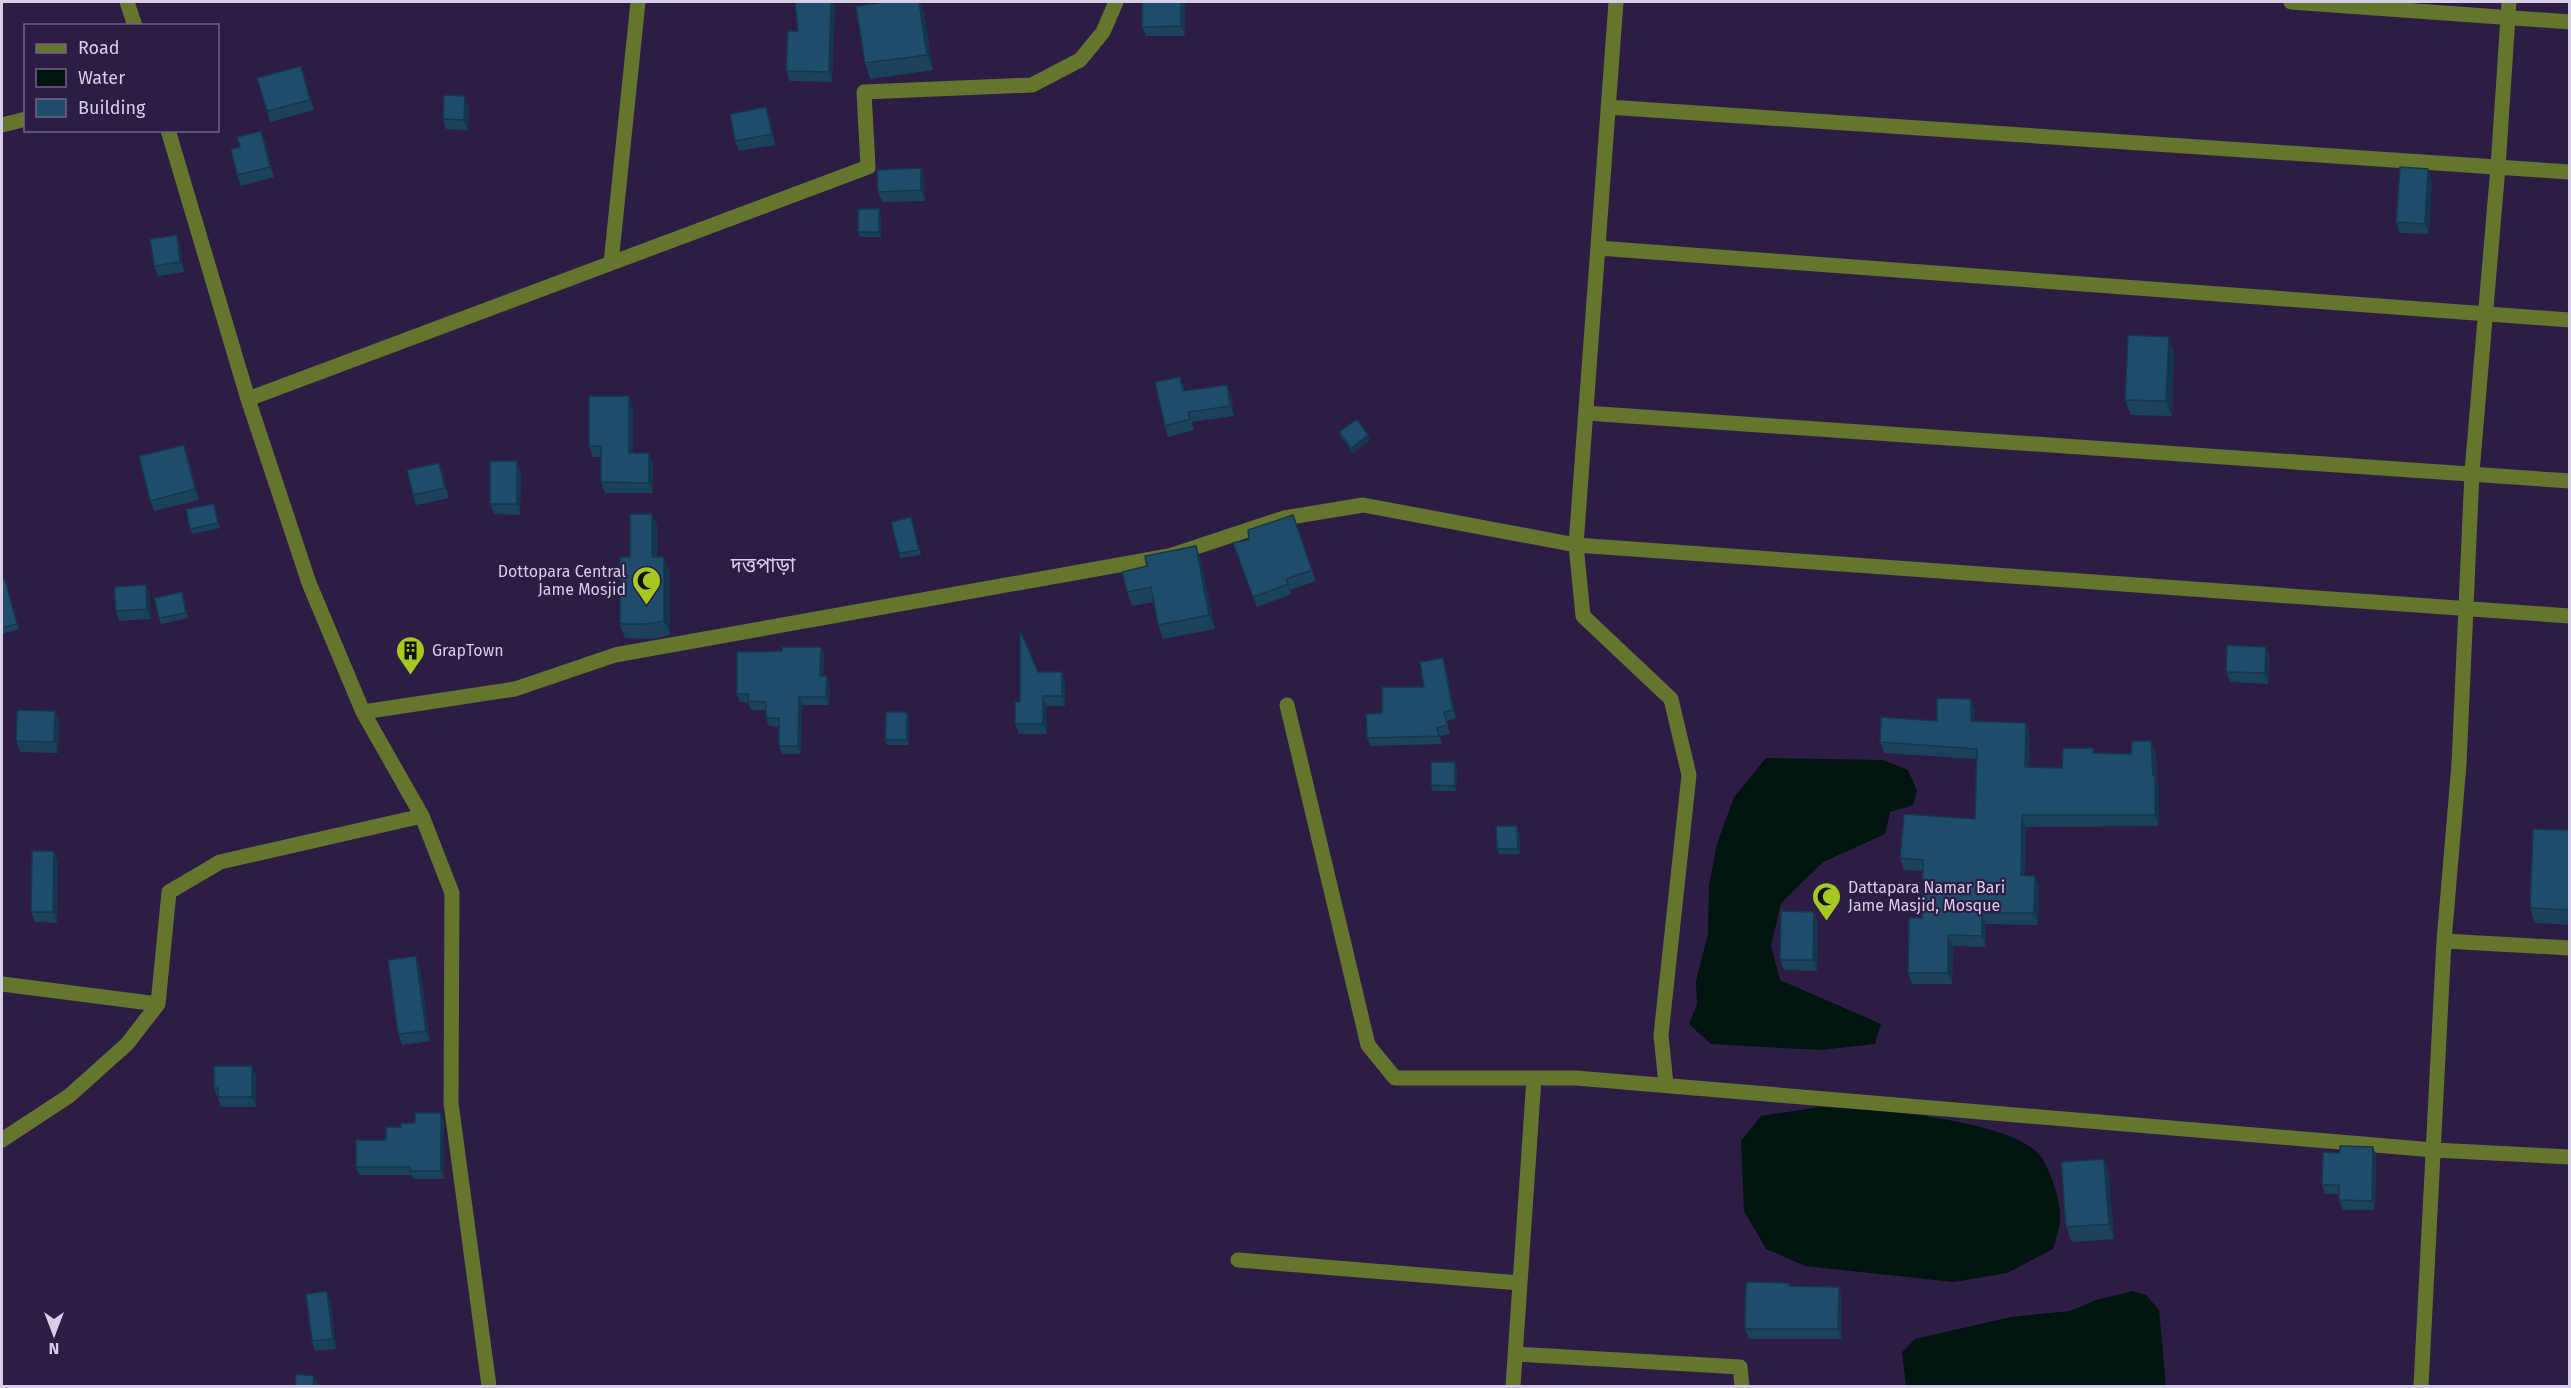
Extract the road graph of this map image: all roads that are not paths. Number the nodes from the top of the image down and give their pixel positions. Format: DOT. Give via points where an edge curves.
graph roads {
  1 [pos="127,2"];
  2 [pos="638,2"];
  3 [pos="1116,2"];
  4 [pos="1616,2"];
  5 [pos="2291,2"];
  6 [pos="2509,2"];
  7 [pos="2508,18"];
  8 [pos="2570,22"];
  9 [pos="134,24"];
  10 [pos="1608,107"];
  11 [pos="24,120"];
  12 [pos="2,125"];
  13 [pos="169,132"];
  14 [pos="2498,167"];
  15 [pos="2570,172"];
  16 [pos="1598,248"];
  17 [pos="610,263"];
  18 [pos="2486,313"];
  19 [pos="2570,320"];
  20 [pos="248,399"];
  21 [pos="1586,412"];
  22 [pos="2472,472"];
  23 [pos="2570,481"];
  24 [pos="1576,545"];
  25 [pos="2465,609"];
  26 [pos="2570,616"];
  27 [pos="1287,705"];
  28 [pos="363,712"];
  29 [pos="422,816"];
  30 [pos="2444,941"];
  31 [pos="2570,948"];
  32 [pos="2,984"];
  33 [pos="158,1004"];
  34 [pos="1534,1077"];
  35 [pos="1666,1084"];
  36 [pos="2,1140"];
  37 [pos="2434,1150"];
  38 [pos="2570,1157"];
  39 [pos="1238,1260"];
  40 [pos="1520,1283"];
  41 [pos="1515,1354"];
  42 [pos="489,1386"];
  43 [pos="1513,1386"];
  44 [pos="1743,1386"];
  45 [pos="2421,1386"];
  1 -- 9 [label="street"];
  2 -- 17 [label="street"];
  3 -- 17 [label="street" via="1103,32 1080,60 1032,85 864,92 868,167"];
  4 -- 10 [label="street"];
  5 -- 7 [label="street"];
  6 -- 7 [label="street"];
  7 -- 8 [label="street"];
  7 -- 14 [label="street"];
  10 -- 14 [label="street"];
  10 -- 16 [label="street"];
  11 -- 12 [label="street"];
  13 -- 20 [label="street"];
  14 -- 15 [label="street"];
  14 -- 18 [label="street"];
  16 -- 18 [label="street"];
  16 -- 21 [label="street"];
  17 -- 20 [label="street"];
  18 -- 19 [label="street"];
  18 -- 22 [label="street"];
  20 -- 28 [label="street" via="309,583"];
  21 -- 22 [label="street"];
  21 -- 24 [label="street"];
  22 -- 23 [label="street"];
  22 -- 25 [label="street"];
  24 -- 25 [label="street"];
  24 -- 28 [label="street" via="1364,505 1284,518 1169,556 615,655 515,689"];
  24 -- 35 [label="street" via="1583,616 1671,699 1689,775 1661,1035"];
  25 -- 26 [label="street"];
  25 -- 30 [label="street" via="2459,764"];
  27 -- 34 [label="street" via="1368,1045 1395,1078"];
  28 -- 29 [label="street"];
  29 -- 33 [label="street" via="220,862 169,892"];
  29 -- 42 [label="street" via="452,893 451,1103"];
  30 -- 31 [label="street"];
  30 -- 37 [label="street"];
  32 -- 33 [label="street"];
  33 -- 36 [label="street" via="127,1044 69,1096"];
  34 -- 35 [label="street"];
  34 -- 40 [label="street"];
  35 -- 37 [label="street"];
  37 -- 38 [label="street"];
  37 -- 45 [label="street"];
  39 -- 40 [label="street"];
  40 -- 41 [label="street"];
  41 -- 43 [label="street"];
  41 -- 44 [label="street" via="1740,1367"];
}
